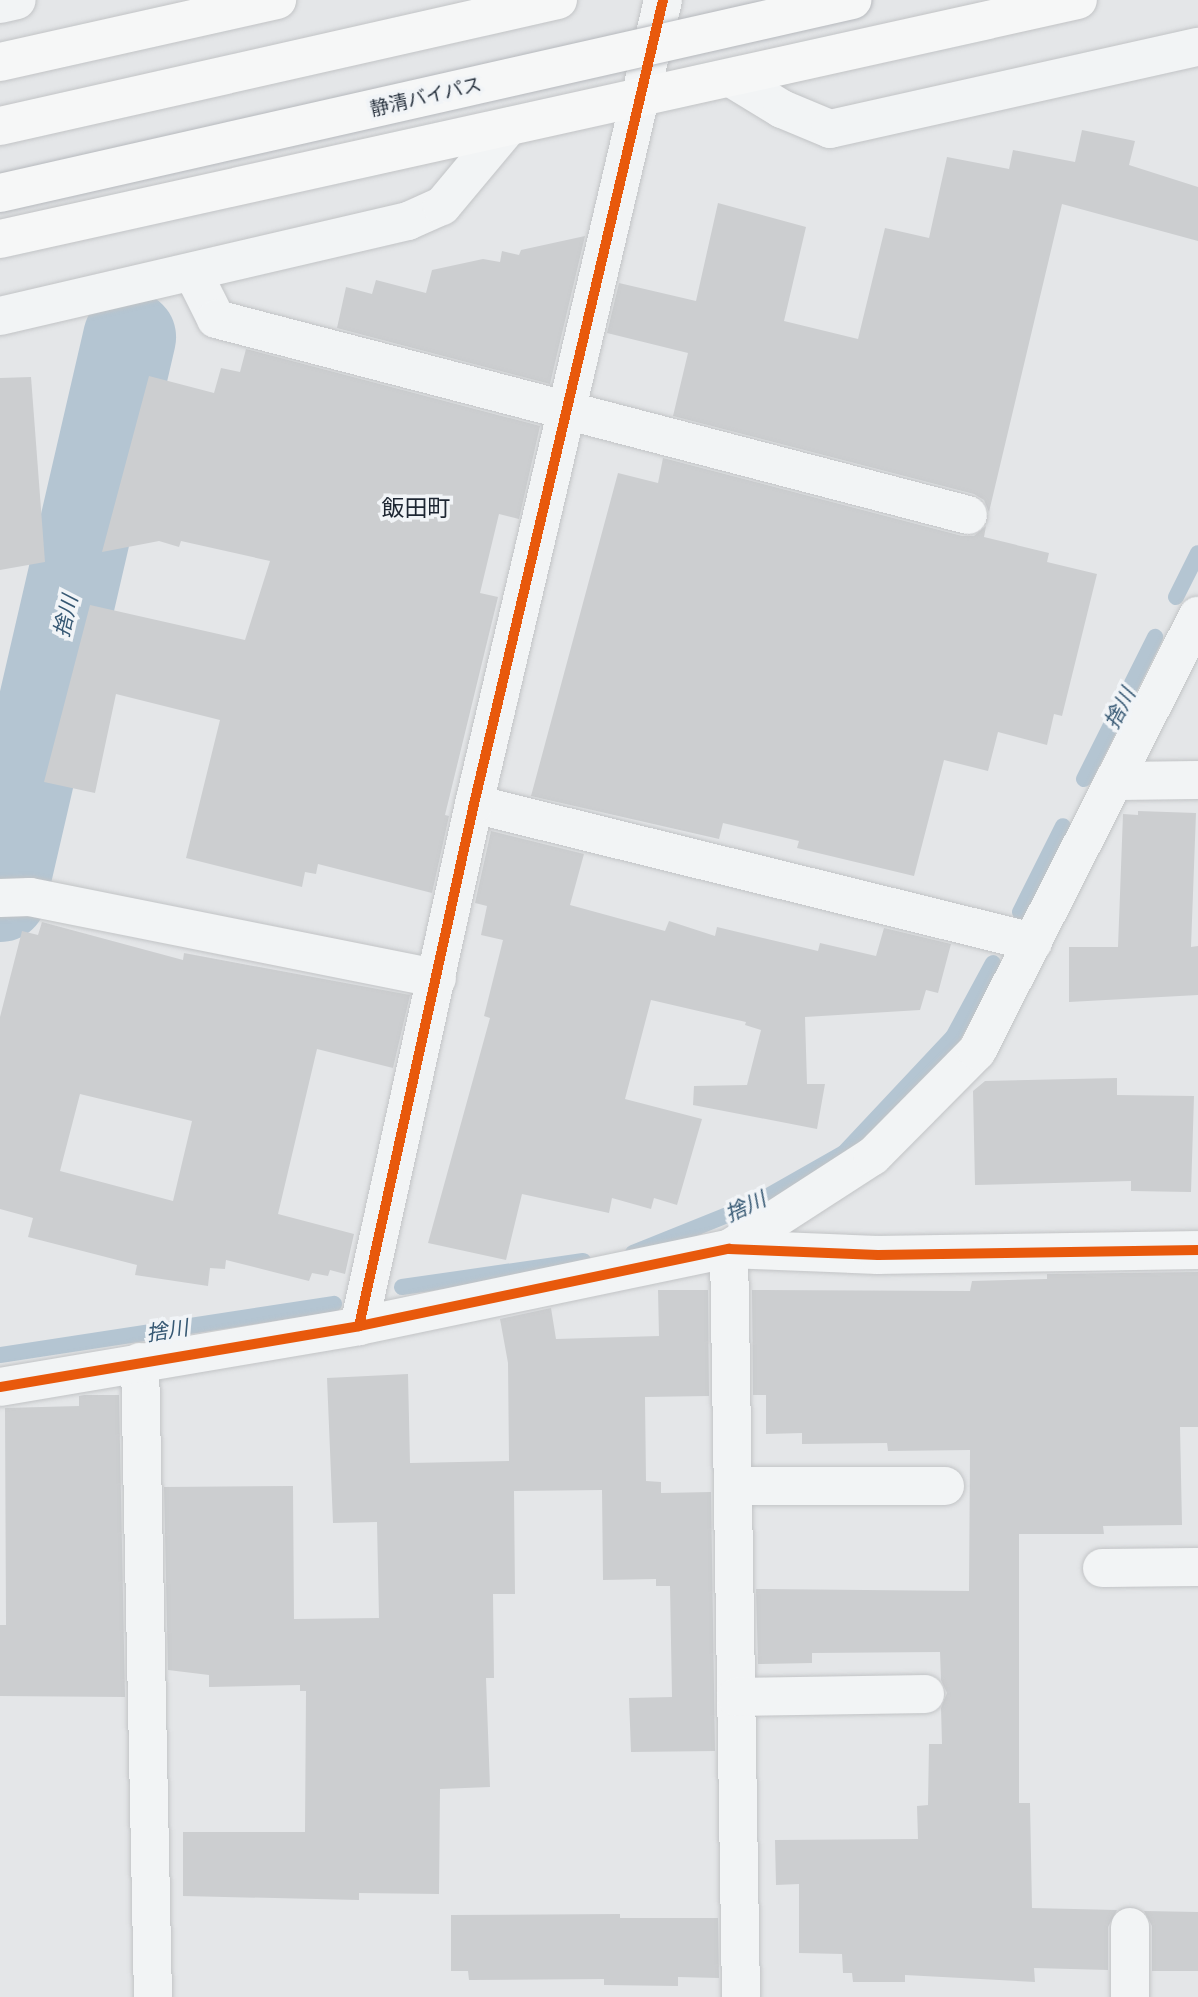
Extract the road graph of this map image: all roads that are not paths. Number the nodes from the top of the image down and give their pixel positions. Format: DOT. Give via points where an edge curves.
graph roads {
  1 [pos="17,0"];
  2 [pos="277,0"];
  3 [pos="558,0"];
  4 [pos="663,0"];
  5 [pos="852,0"];
  6 [pos="1077,0"];
  7 [pos="0,4"];
  8 [pos="1198,47"];
  9 [pos="0,62"];
  10 [pos="731,78"];
  11 [pos="643,98"];
  12 [pos="0,126"];
  13 [pos="508,127"];
  14 [pos="0,193"];
  15 [pos="0,239"];
  16 [pos="193,273"];
  17 [pos="0,316"];
  18 [pos="566,408"];
  19 [pos="968,515"];
  20 [pos="1198,616"];
  21 [pos="1198,780"];
  22 [pos="1117,781"];
  23 [pos="474,804"];
  24 [pos="15,898"];
  25 [pos="1033,942"];
  26 [pos="437,978"];
  27 [pos="729,1249"];
  28 [pos="1198,1250"];
  29 [pos="359,1326"];
  30 [pos="139,1363"];
  31 [pos="0,1387"];
  32 [pos="733,1486"];
  33 [pos="945,1486"];
  34 [pos="1198,1567"];
  35 [pos="1102,1568"];
  36 [pos="925,1694"];
  37 [pos="737,1697"];
  38 [pos="1130,1927"];
  39 [pos="153,1997"];
  40 [pos="741,1997"];
  41 [pos="1130,1997"];
  1 -- 7 [label="street"];
  2 -- 9 [label="highway"];
  3 -- 12 [label="highway"];
  4 -- 11 [label="street"];
  5 -- 14 [label="highway, 静清バイパス, bridge"];
  6 -- 10 [label="highway"];
  8 -- 10 [label="street" via="830,129 782,109"];
  10 -- 11 [label="highway"];
  11 -- 13 [label="highway"];
  11 -- 18 [label="street"];
  13 -- 15 [label="highway"];
  13 -- 16 [label="street" via="442,206 408,221"];
  16 -- 17 [label="street"];
  16 -- 18 [label="street" via="216,319"];
  18 -- 19 [label="street"];
  18 -- 23 [label="street"];
  20 -- 22 [label="street"];
  21 -- 22 [label="street"];
  22 -- 25 [label="street"];
  23 -- 25 [label="street"];
  23 -- 26 [label="street"];
  24 -- 26 [label="street"];
  25 -- 27 [label="street" via="977,1051 873,1157"];
  26 -- 29 [label="street"];
  27 -- 28 [label="street" via="878,1255"];
  27 -- 29 [label="street"];
  27 -- 32 [label="street"];
  29 -- 30 [label="street"];
  30 -- 31 [label="street"];
  30 -- 39 [label="street"];
  32 -- 33 [label="street"];
  32 -- 37 [label="street"];
  34 -- 35 [label="street"];
  36 -- 37 [label="street"];
  37 -- 40 [label="street"];
  38 -- 41 [label="street"];
}
